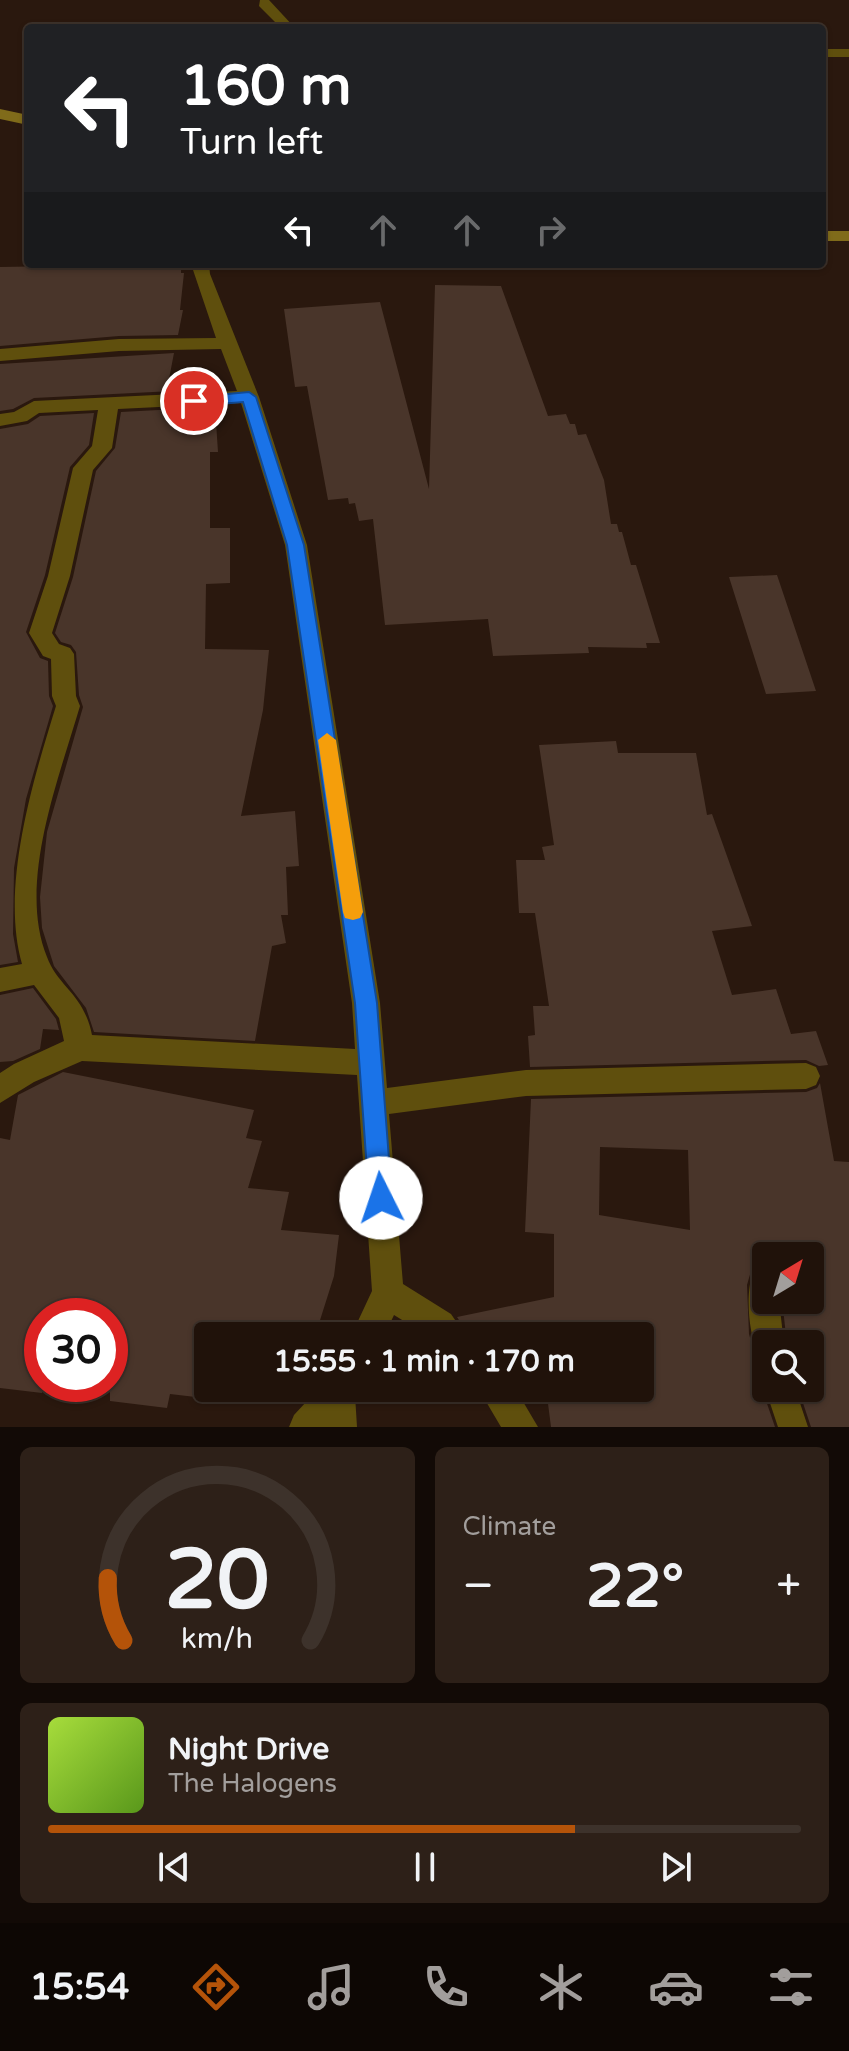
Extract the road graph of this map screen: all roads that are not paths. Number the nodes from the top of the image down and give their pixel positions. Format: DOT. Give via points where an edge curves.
graph roads {
  1 [pos="264,3"];
  2 [pos="284,24"];
  3 [pos="826,53"];
  4 [pos="849,53"];
  5 [pos="0,114"];
  6 [pos="24,119"];
  7 [pos="826,236"];
  8 [pos="849,236"];
  9 [pos="200,268"];
  10 [pos="228,343"];
  11 [pos="0,355"];
  12 [pos="249,397"];
  13 [pos="109,404"];
  14 [pos="0,420"];
  15 [pos="42,972"];
  16 [pos="0,980"];
  17 [pos="80,1048"];
  18 [pos="370,1063"];
  19 [pos="806,1076"];
  20 [pos="0,1090"];
  21 [pos="374,1103"];
  22 [pos="388,1293"];
  23 [pos="374,1322"];
  24 [pos="435,1322"];
  25 [pos="504,1402"];
  26 [pos="785,1402"];
  27 [pos="340,1403"];
  28 [pos="306,1427"];
  29 [pos="521,1427"];
  30 [pos="793,1427"];
  1 -- 2 [label="lane"];
  3 -- 4 [label="street"];
  5 -- 6 [label="main road"];
  7 -- 8 [label="main road"];
  9 -- 10 [label="street"];
  10 -- 11 [label="street"];
  10 -- 12 [label="street"];
  12 -- 13 [label="street"];
  12 -- 18 [label="street" via="296,545 364,988"];
  13 -- 14 [label="street" via="34,407 20,417"];
  13 -- 15 [label="street" via="102,448 83,468 59,576 40,633 51,650 62,654 68,706 28,854 24,914 33,959"];
  15 -- 16 [label="street"];
  15 -- 17 [label="street" via="70,1009"];
  17 -- 18 [label="street"];
  17 -- 20 [label="street"];
  18 -- 21 [label="street"];
  19 -- 21 [label="street" via="526,1083"];
  21 -- 22 [label="street"];
  22 -- 23 [label="street"];
  22 -- 24 [label="street"];
  25 -- 29 [label="street"];
  26 -- 30 [label="lane"];
  27 -- 28 [label="street"];
}
